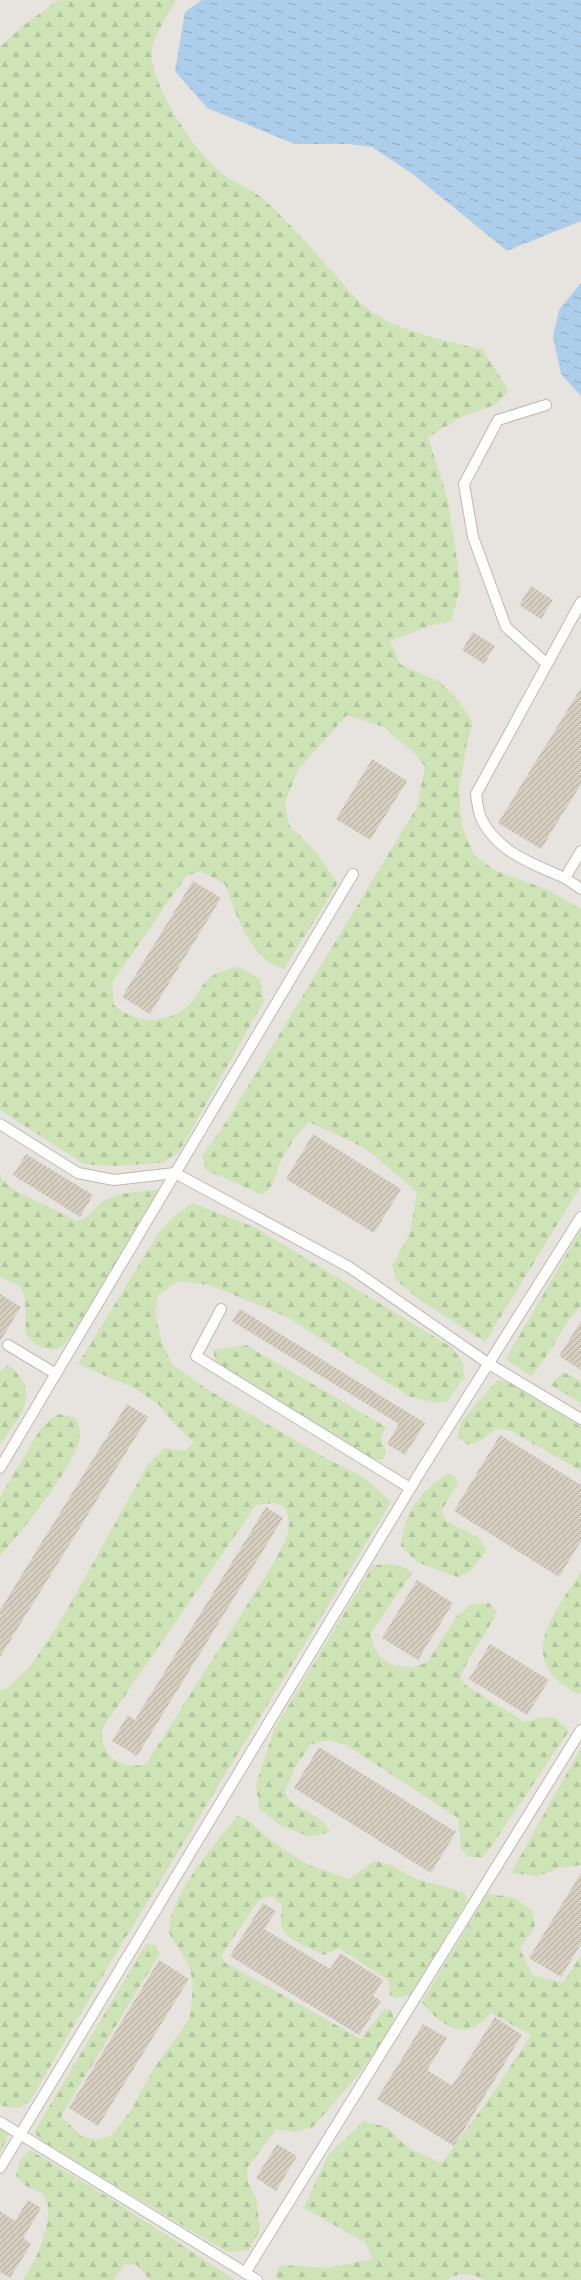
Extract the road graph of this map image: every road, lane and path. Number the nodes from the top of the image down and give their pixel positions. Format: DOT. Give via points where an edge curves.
graph roads {
  1 [pos="546,405"];
  2 [pos="581,602"];
  3 [pos="547,664"];
  4 [pos="581,851"];
  5 [pos="353,874"];
  6 [pos="565,878"];
  7 [pos="581,889"];
  8 [pos="0,1124"];
  9 [pos="175,1173"];
  10 [pos="581,1217"];
  11 [pos="221,1309"];
  12 [pos="8,1345"];
  13 [pos="489,1364"];
  14 [pos="56,1374"];
  15 [pos="581,1419"];
  16 [pos="0,1468"];
  17 [pos="410,1488"];
  18 [pos="581,1730"];
  19 [pos="0,2122"];
  20 [pos="20,2135"];
  21 [pos="0,2168"];
  22 [pos="245,2273"];
  23 [pos="257,2280"];
  1 -- 3 [label="lane" via="498,420 464,484 473,537 506,627"];
  2 -- 3 [label="lane"];
  3 -- 6 [label="lane" via="476,794 480,817 488,830 509,852"];
  4 -- 6 [label="lane"];
  5 -- 9 [label="lane"];
  6 -- 7 [label="lane"];
  8 -- 9 [label="lane" via="78,1173 114,1180"];
  9 -- 13 [label="lane" via="349,1267"];
  9 -- 14 [label="lane"];
  10 -- 13 [label="lane"];
  11 -- 17 [label="lane" via="196,1356"];
  12 -- 14 [label="lane"];
  13 -- 15 [label="lane"];
  13 -- 17 [label="lane"];
  14 -- 16 [label="lane"];
  17 -- 20 [label="lane"];
  18 -- 22 [label="lane"];
  19 -- 20 [label="lane"];
  20 -- 21 [label="lane"];
  20 -- 22 [label="lane"];
  22 -- 23 [label="lane"];
}
